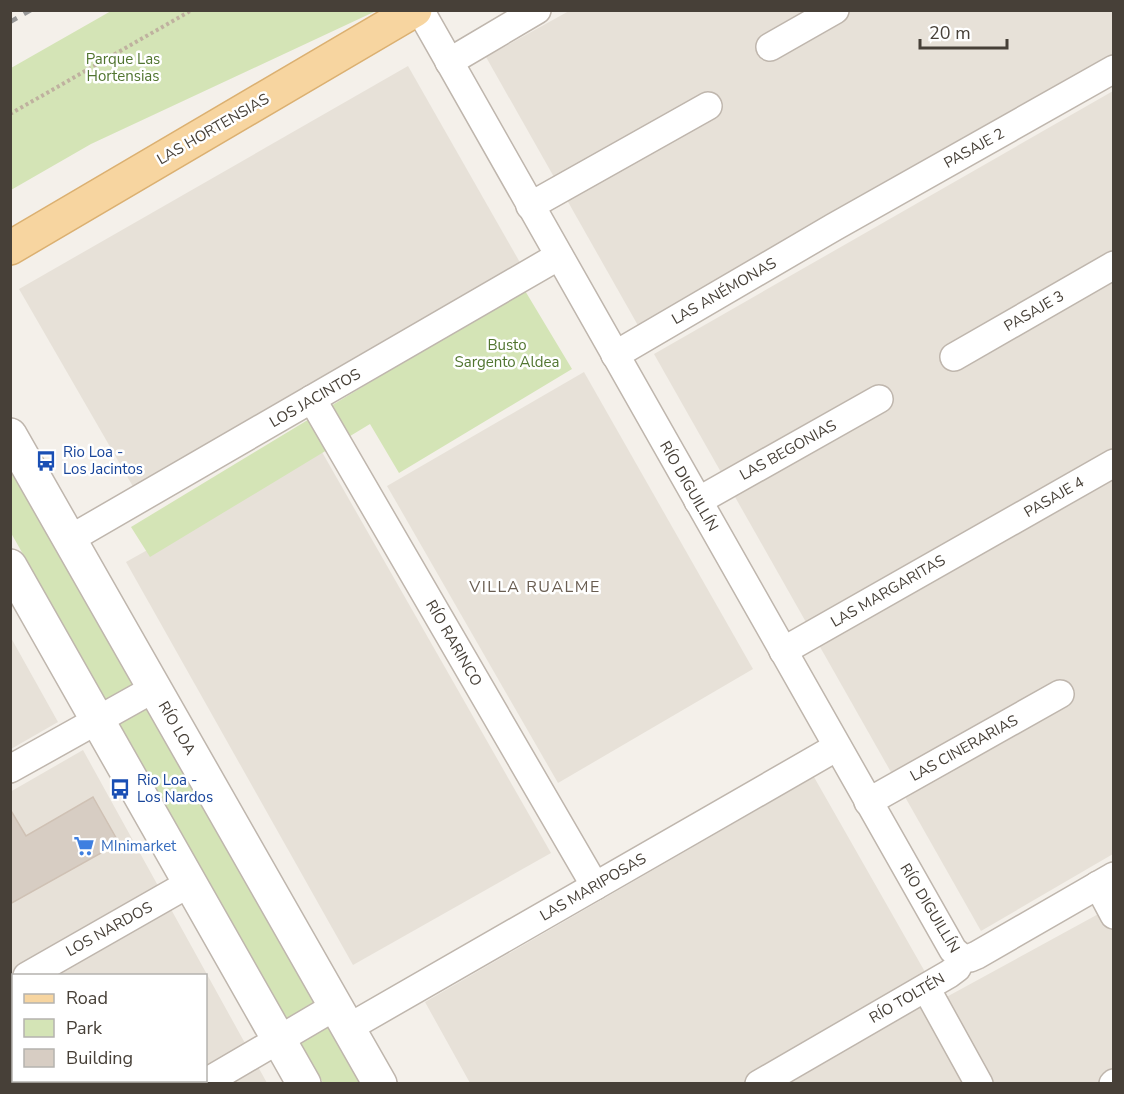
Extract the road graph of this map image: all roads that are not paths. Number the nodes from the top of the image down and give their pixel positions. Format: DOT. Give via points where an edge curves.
graph roads {
  1 [pos="418,10"];
  2 [pos="537,10"];
  3 [pos="835,10"];
  4 [pos="770,47"];
  5 [pos="449,62"];
  6 [pos="1113,69"];
  7 [pos="708,106"];
  8 [pos="530,206"];
  9 [pos="834,227"];
  10 [pos="10,248"];
  11 [pos="559,256"];
  12 [pos="1113,265"];
  13 [pos="615,355"];
  14 [pos="954,357"];
  15 [pos="312,399"];
  16 [pos="879,399"];
  17 [pos="10,435"];
  18 [pos="1113,463"];
  19 [pos="698,501"];
  20 [pos="994,531"];
  21 [pos="70,539"];
  22 [pos="10,566"];
  23 [pos="783,651"];
  24 [pos="154,688"];
  25 [pos="1060,694"];
  26 [pos="98,720"];
  27 [pos="837,747"];
  28 [pos="10,769"];
  29 [pos="868,802"];
  30 [pos="1106,881"];
  31 [pos="190,883"];
  32 [pos="595,886"];
  33 [pos="1113,915"];
  34 [pos="962,958"];
  35 [pos="29,974"];
  36 [pos="926,988"];
  37 [pos="342,1017"];
  38 [pos="279,1040"];
  39 [pos="775,1079"];
  40 [pos="207,1080"];
  41 [pos="304,1083"];
  42 [pos="380,1083"];
  43 [pos="979,1083"];
  1 -- 5 [label="street, RÍO DIGUILLÍN"];
  1 -- 10 [label="main road, LAS HORTENSIAS"];
  2 -- 5 [label="street"];
  3 -- 4 [label="street"];
  5 -- 8 [label="street, RÍO DIGUILLÍN"];
  6 -- 9 [label="street, PASAJE 2"];
  7 -- 8 [label="street"];
  8 -- 11 [label="street, RÍO DIGUILLÍN"];
  9 -- 13 [label="street, LAS ANÉMONAS"];
  11 -- 13 [label="street, RÍO DIGUILLÍN"];
  11 -- 15 [label="street, LOS JACINTOS"];
  12 -- 14 [label="street, PASAJE 3"];
  13 -- 19 [label="street, RÍO DIGUILLÍN"];
  15 -- 21 [label="street, LOS JACINTOS"];
  15 -- 32 [label="street, RÍO RARINCO"];
  16 -- 19 [label="street, LAS BEGONIAS"];
  17 -- 21 [label="street, RÍO LOA"];
  18 -- 20 [label="street, PASAJE 4"];
  19 -- 23 [label="street, RÍO DIGUILLÍN"];
  20 -- 23 [label="street, LAS MARGARITAS"];
  21 -- 24 [label="street, RÍO LOA"];
  22 -- 26 [label="street"];
  23 -- 27 [label="street, RÍO DIGUILLÍN"];
  24 -- 26 [label="street"];
  24 -- 37 [label="street, RÍO LOA"];
  25 -- 29 [label="street, LAS CINERARIAS"];
  26 -- 28 [label="street"];
  26 -- 31 [label="street"];
  27 -- 29 [label="street, RÍO DIGUILLÍN"];
  27 -- 32 [label="street, LAS MARIPOSAS"];
  29 -- 34 [label="street, RÍO DIGUILLÍN" via="952,950"];
  30 -- 33 [label="street"];
  30 -- 34 [label="street, RÍO TOLTÉN" via="977,955"];
  31 -- 35 [label="street, LOS NARDOS"];
  31 -- 38 [label="street"];
  32 -- 37 [label="street, LAS MARIPOSAS"];
  34 -- 36 [label="street, RÍO TOLTÉN" via="953,971"];
  36 -- 39 [label="street, RÍO TOLTÉN"];
  36 -- 43 [label="street"];
  37 -- 38 [label="street"];
  37 -- 42 [label="street, RÍO LOA"];
  38 -- 40 [label="street"];
  38 -- 41 [label="street"];
}
